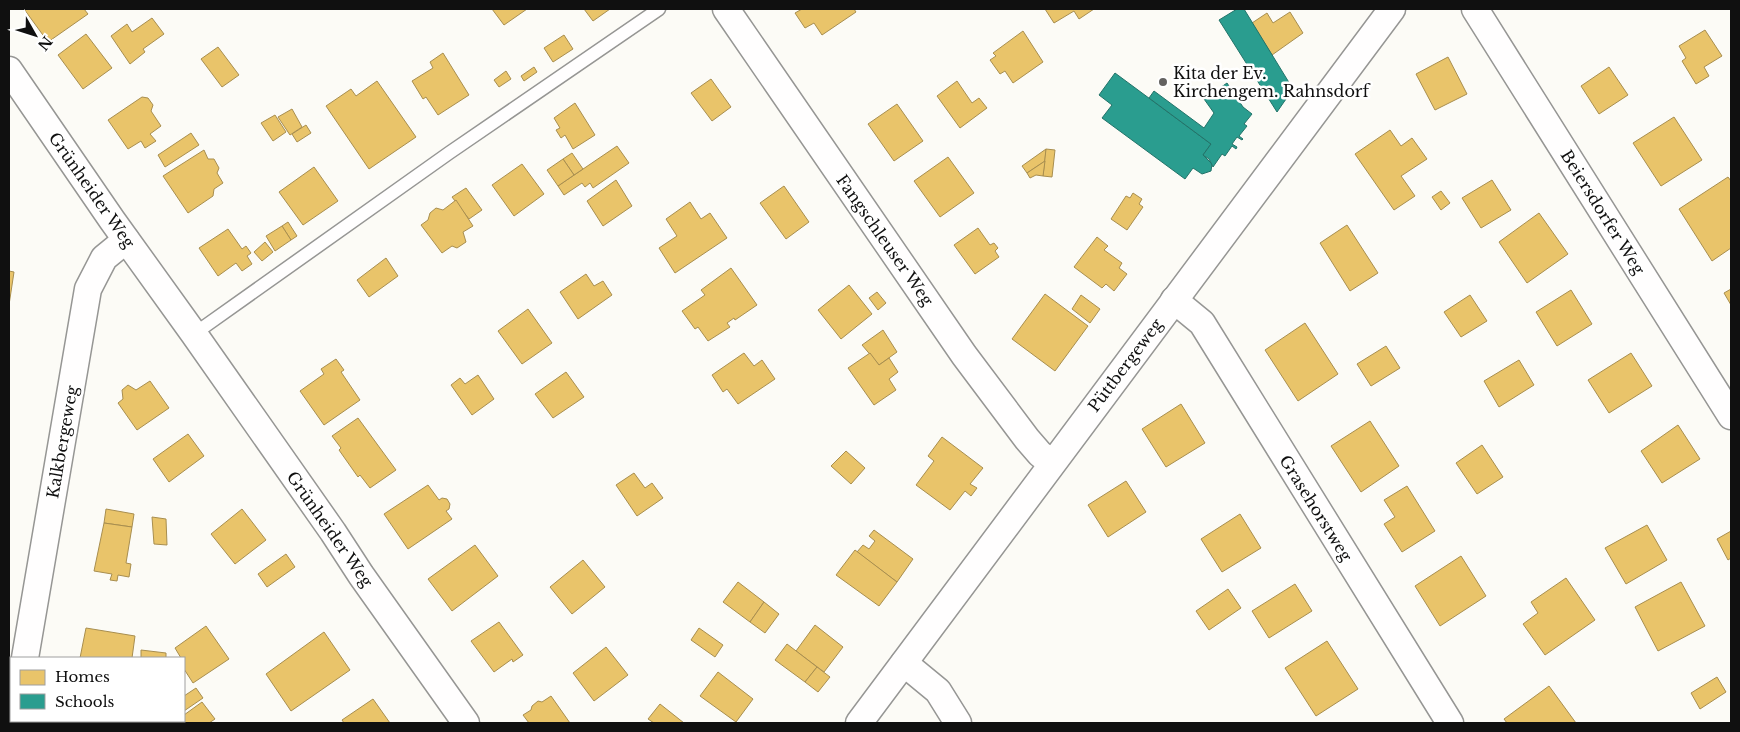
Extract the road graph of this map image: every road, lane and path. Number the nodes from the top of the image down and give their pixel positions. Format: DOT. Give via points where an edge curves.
graph roads {
  1 [pos="660,9"];
  2 [pos="726,9"];
  3 [pos="1392,9"];
  4 [pos="1475,9"];
  5 [pos="9,70"];
  6 [pos="126,240"];
  7 [pos="1174,300"];
  8 [pos="194,334"];
  9 [pos="1731,416"];
  10 [pos="1052,463"];
  11 [pos="25,657"];
  12 [pos="904,663"];
  13 [pos="466,723"];
  14 [pos="859,723"];
  15 [pos="958,723"];
  16 [pos="1450,723"];
  1 -- 8 [label="lane" via="449,153"];
  2 -- 10 [label="street, Fangschleuser Weg" via="964,355 1027,439"];
  3 -- 7 [label="street, Püttbergeweg"];
  4 -- 9 [label="street, Beiersdorfer Weg"];
  5 -- 6 [label="street, Grünheider Weg"];
  6 -- 8 [label="street, Grünheider Weg"];
  6 -- 11 [label="street, Kalkbergeweg" via="104,258 88,289"];
  7 -- 10 [label="street, Püttbergeweg"];
  7 -- 16 [label="street, Grasehorstweg" via="1202,323"];
  8 -- 13 [label="street, Grünheider Weg"];
  10 -- 12 [label="street, Püttbergeweg"];
  12 -- 14 [label="street, Püttbergeweg"];
  12 -- 15 [label="street" via="938,691"];
}
